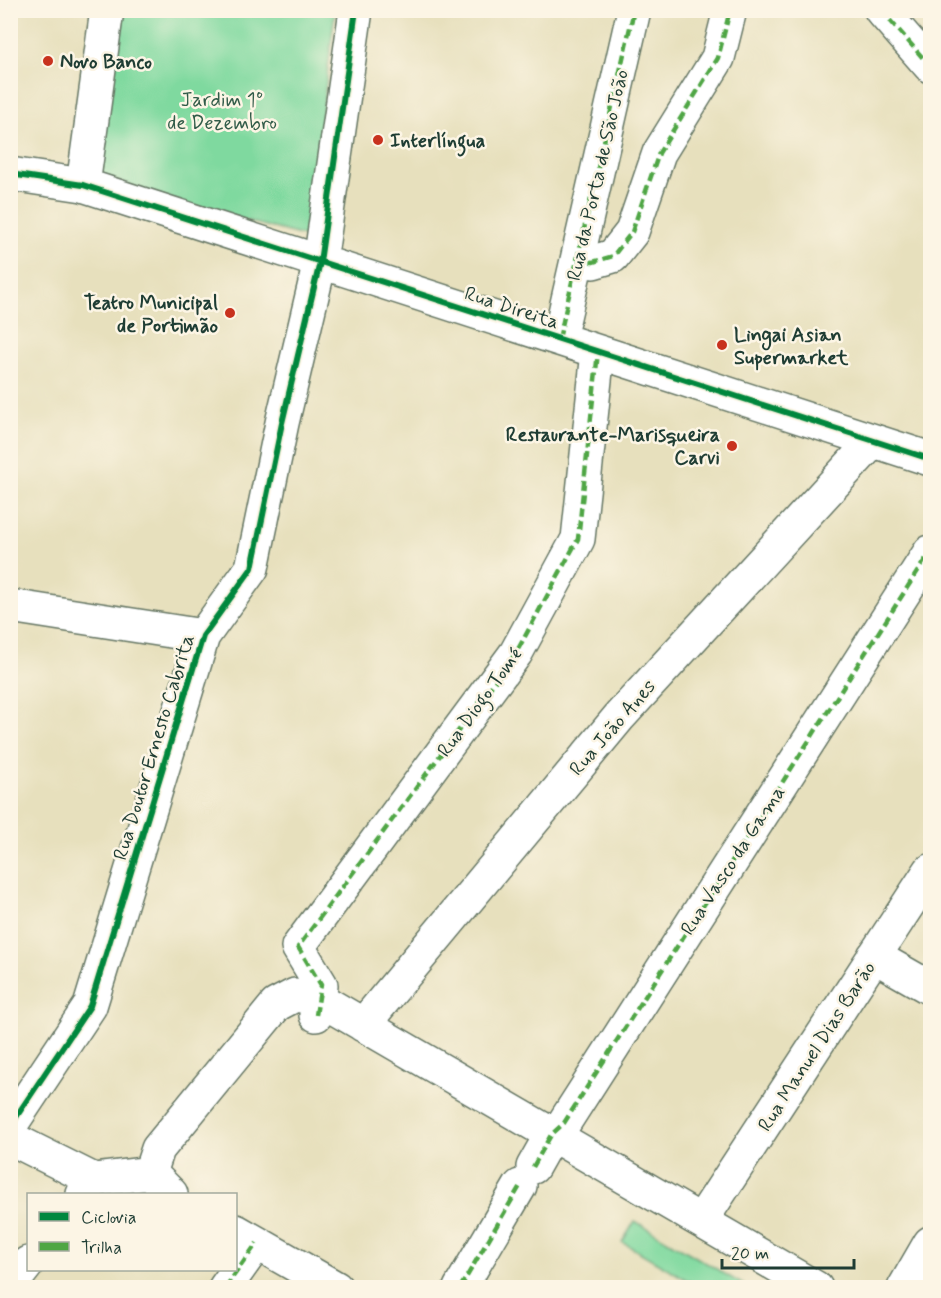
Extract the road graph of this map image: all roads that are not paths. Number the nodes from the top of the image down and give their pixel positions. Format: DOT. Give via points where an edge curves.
graph roads {
  1 [pos="108,10"];
  2 [pos="356,10"];
  3 [pos="634,10"];
  4 [pos="730,10"];
  5 [pos="881,10"];
  6 [pos="930,66"];
  7 [pos="10,174"];
  8 [pos="83,185"];
  9 [pos="577,260"];
  10 [pos="320,262"];
  11 [pos="559,339"];
  12 [pos="598,352"];
  13 [pos="873,441"];
  14 [pos="930,459"];
  15 [pos="930,552"];
  16 [pos="10,606"];
  17 [pos="203,636"];
  18 [pos="930,871"];
  19 [pos="874,956"];
  20 [pos="930,988"];
  21 [pos="310,1003"];
  22 [pos="363,1025"];
  23 [pos="10,1126"];
  24 [pos="551,1135"];
  25 [pos="10,1138"];
  26 [pos="160,1184"];
  27 [pos="89,1187"];
  28 [pos="700,1221"];
  29 [pos="246,1237"];
  30 [pos="930,1243"];
  31 [pos="237,1258"];
  32 [pos="27,1264"];
  33 [pos="232,1271"];
  34 [pos="10,1286"];
  35 [pos="225,1287"];
  36 [pos="336,1287"];
  37 [pos="460,1287"];
  38 [pos="816,1287"];
  39 [pos="904,1287"];
  1 -- 8 [label="street"];
  2 -- 10 [label="street, Rua Doutor Ernesto Cabrita"];
  3 -- 9 [label="street, Rua da Porta de São João"];
  4 -- 9 [label="street" via="718,58 659,153 632,232 613,256 593,262"];
  5 -- 6 [label="street"];
  7 -- 8 [label="street, Rua Direita"];
  8 -- 10 [label="street, Rua Direita"];
  9 -- 11 [label="street, Rua da Porta de São João"];
  10 -- 11 [label="street, Rua Direita"];
  10 -- 17 [label="street, Rua Doutor Ernesto Cabrita" via="252,568"];
  11 -- 12 [label="street, Rua Direita"];
  12 -- 13 [label="street, Rua Direita"];
  12 -- 21 [label="street, Rua Diogo Tomé" via="578,539 516,653 298,947 321,985"];
  13 -- 14 [label="street, Rua Direita"];
  13 -- 22 [label="street, Rua João Anes" via="620,716"];
  15 -- 24 [label="street, Rua Vasco da Gama" via="564,1123"];
  16 -- 17 [label="street"];
  17 -- 23 [label="street, Rua Doutor Ernesto Cabrita" via="90,1006"];
  18 -- 19 [label="street, Rua Manuel Dias Barão"];
  19 -- 20 [label="street"];
  19 -- 28 [label="street, Rua Manuel Dias Barão"];
  21 -- 22 [label="street"];
  21 -- 26 [label="street" via="276,1005 158,1149"];
  22 -- 24 [label="street"];
  24 -- 28 [label="street"];
  24 -- 37 [label="street, Rua Vasco da Gama"];
  25 -- 27 [label="street"];
  26 -- 27 [label="street"];
  28 -- 38 [label="street"];
  29 -- 31 [label="street"];
  29 -- 36 [label="street"];
  30 -- 39 [label="street"];
  32 -- 34 [label="street"];
  33 -- 35 [label="street"];
}
